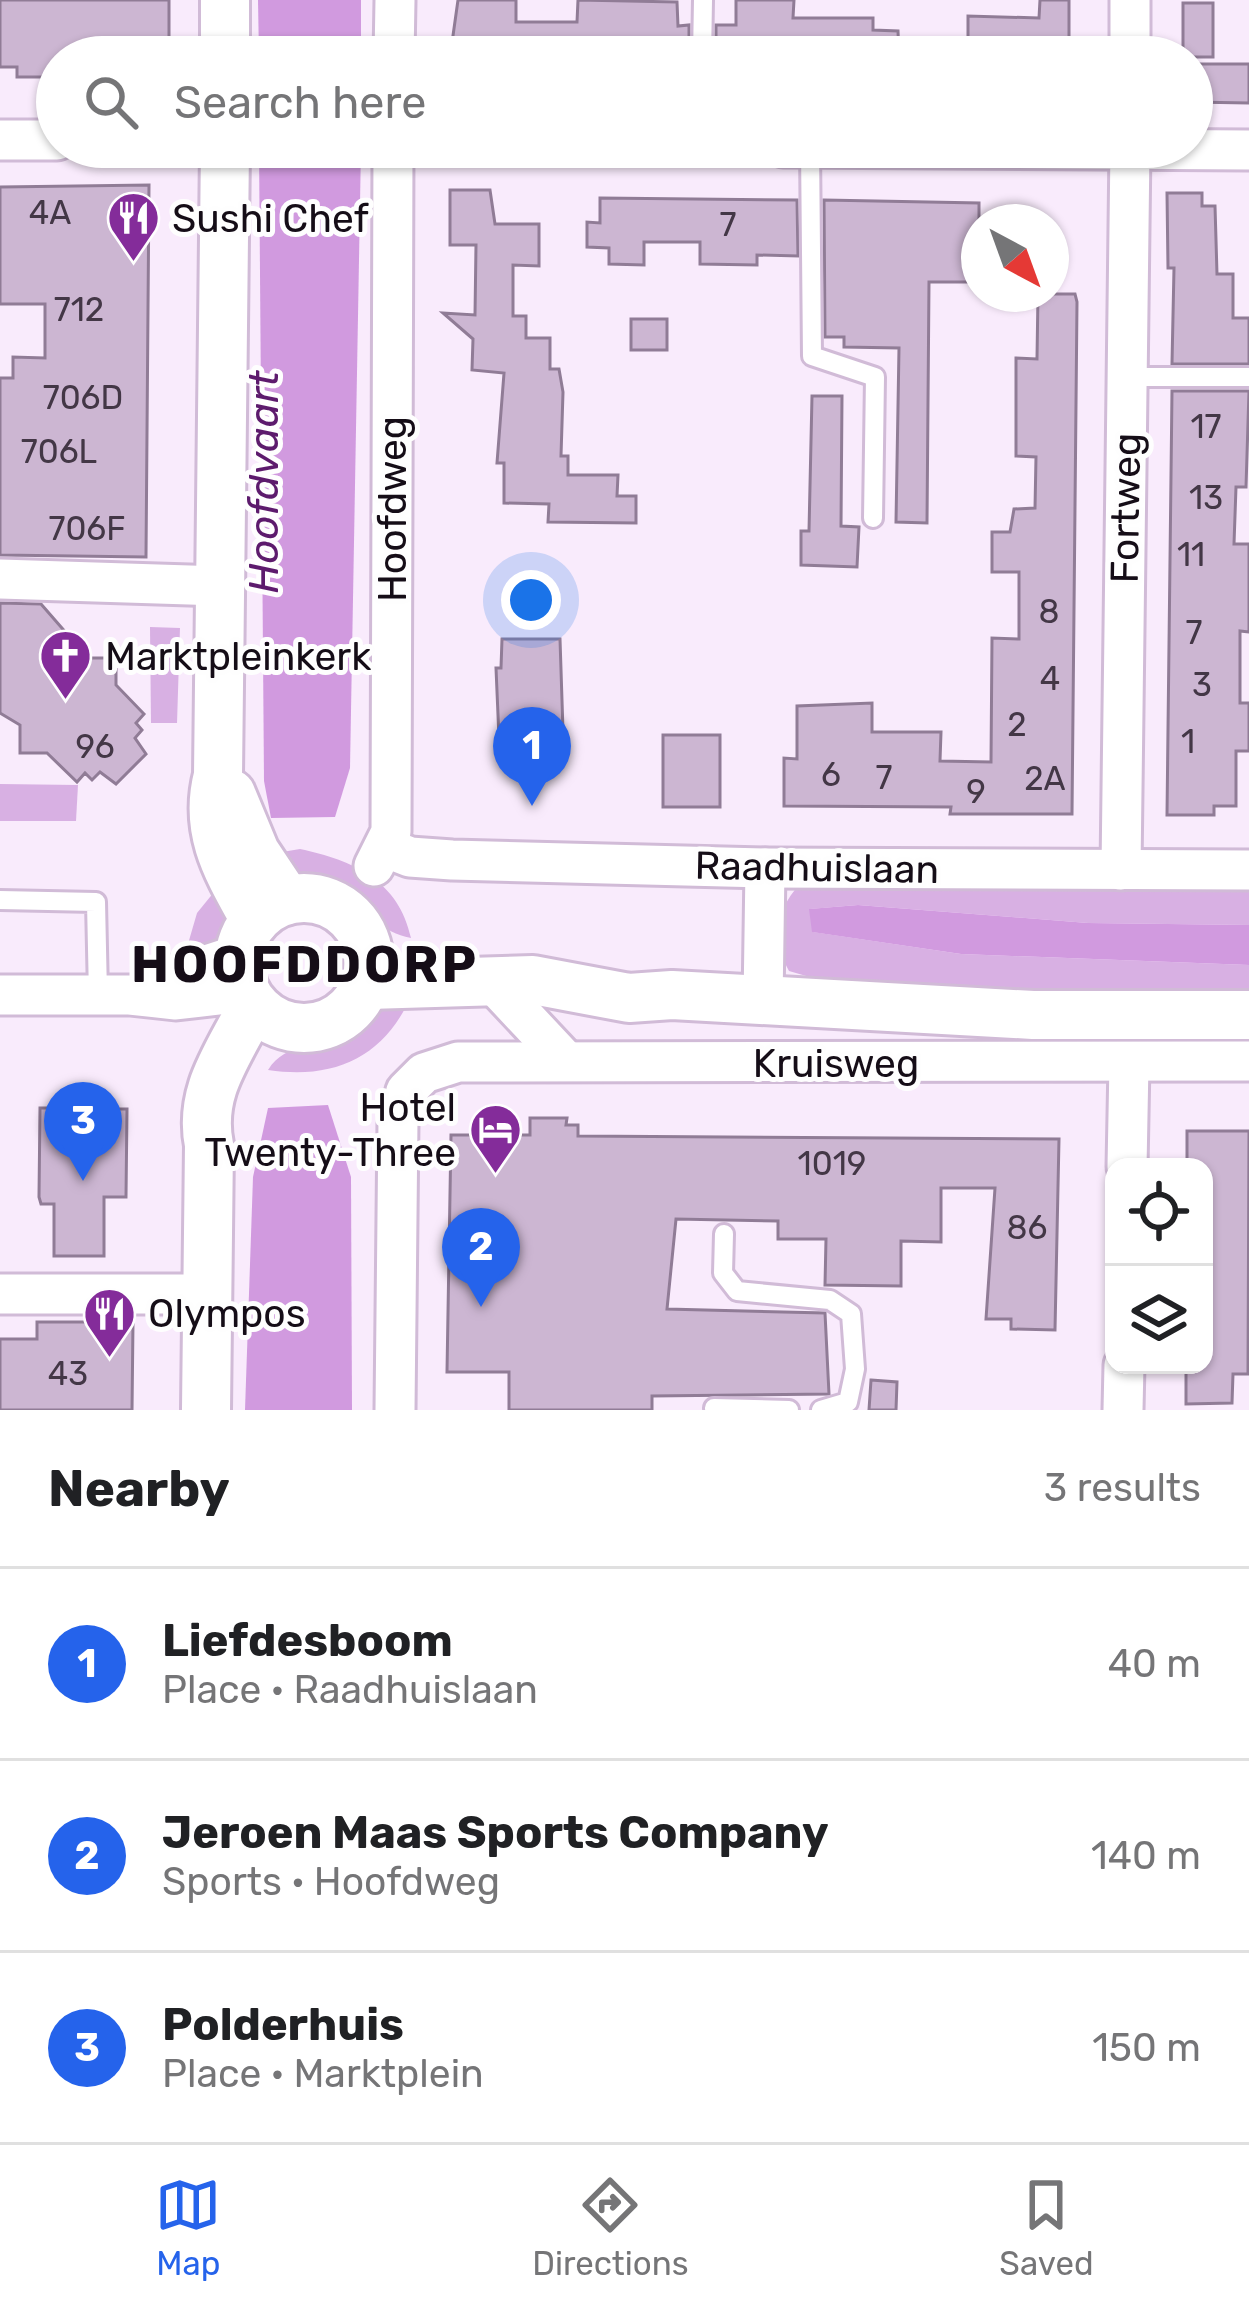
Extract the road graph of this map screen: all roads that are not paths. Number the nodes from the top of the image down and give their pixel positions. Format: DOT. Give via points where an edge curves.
graph roads {
  1 [pos="225,0"];
  2 [pos="395,0"];
  3 [pos="703,0"];
  4 [pos="1130,0"];
  5 [pos="225,36"];
  6 [pos="394,36"];
  7 [pos="702,36"];
  8 [pos="1130,36"];
  9 [pos="0,140"];
  10 [pos="36,140"];
  11 [pos="1213,150"];
  12 [pos="1249,150"];
  13 [pos="225,168"];
  14 [pos="393,168"];
  15 [pos="811,168"];
  16 [pos="1130,168"];
  17 [pos="1126,377"];
  18 [pos="1249,377"];
  19 [pos="873,518"];
  20 [pos="0,579"];
  21 [pos="221,586"];
  22 [pos="380,857"];
  23 [pos="765,868"];
  24 [pos="1121,870"];
  25 [pos="1249,870"];
  26 [pos="0,900"];
  27 [pos="367,964"];
  28 [pos="261,966"];
  29 [pos="489,980"];
  30 [pos="672,994"];
  31 [pos="0,995"];
  32 [pos="114,995"];
  33 [pos="763,1002"];
  34 [pos="1033,1015"];
  35 [pos="1243,1036"];
  36 [pos="565,1060"];
  37 [pos="1129,1063"];
  38 [pos="985,1064"];
  39 [pos="1127,1158"];
  40 [pos="724,1234"];
  41 [pos="0,1294"];
  42 [pos="206,1294"];
  43 [pos="1124,1374"];
  44 [pos="715,1408"];
  45 [pos="206,1410"];
  46 [pos="395,1410"];
  47 [pos="789,1410"];
  48 [pos="821,1410"];
  49 [pos="1124,1410"];
  1 -- 5 [label="street"];
  2 -- 6 [label="street"];
  3 -- 7 [label="lane"];
  4 -- 8 [label="street"];
  9 -- 10 [label="street"];
  11 -- 12 [label="street"];
  13 -- 21 [label="street"];
  14 -- 22 [label="street, Hoofdweg" via="392,832"];
  15 -- 19 [label="lane" via="812,356 875,377"];
  16 -- 17 [label="street, Fortweg"];
  17 -- 18 [label="lane"];
  17 -- 24 [label="street, Fortweg"];
  20 -- 21 [label="street"];
  21 -- 28 [label="street" via="218,775 210,807"];
  22 -- 23 [label="street, Raadhuislaan"];
  23 -- 24 [label="street, Raadhuislaan"];
  23 -- 33 [label="street"];
  24 -- 25 [label="street, Raadhuislaan"];
  26 -- 32 [label="lane" via="96,902"];
  27 -- 28 [label="street" via="336,1021 319,1028"];
  27 -- 28 [label="street" via="338,907 302,897"];
  27 -- 29 [label="street, Kruisweg"];
  27 -- 30 [label="street, Kruisweg" via="424,950 552,948 625,969"];
  28 -- 32 [label="street"];
  28 -- 42 [label="street" via="203,1116"];
  29 -- 30 [label="street, Kruisweg" via="629,998"];
  29 -- 36 [label="street"];
  30 -- 33 [label="street, Kruisweg"];
  31 -- 32 [label="street"];
  33 -- 34 [label="street, Kruisweg"];
  34 -- 35 [label="street, Kruisweg"];
  34 -- 38 [label="street"];
  35 -- 37 [label="street, Kruisweg"];
  36 -- 38 [label="street, Kruisweg"];
  36 -- 46 [label="street, Kruisweg" via="458,1062 415,1082 398,1120"];
  37 -- 38 [label="street, Kruisweg"];
  37 -- 39 [label="street"];
  40 -- 48 [label="lane" via="723,1273 737,1291 830,1300 851,1314 854,1388 848,1402"];
  41 -- 42 [label="street"];
  42 -- 45 [label="street"];
  43 -- 49 [label="street"];
  44 -- 47 [label="lane"];
}
